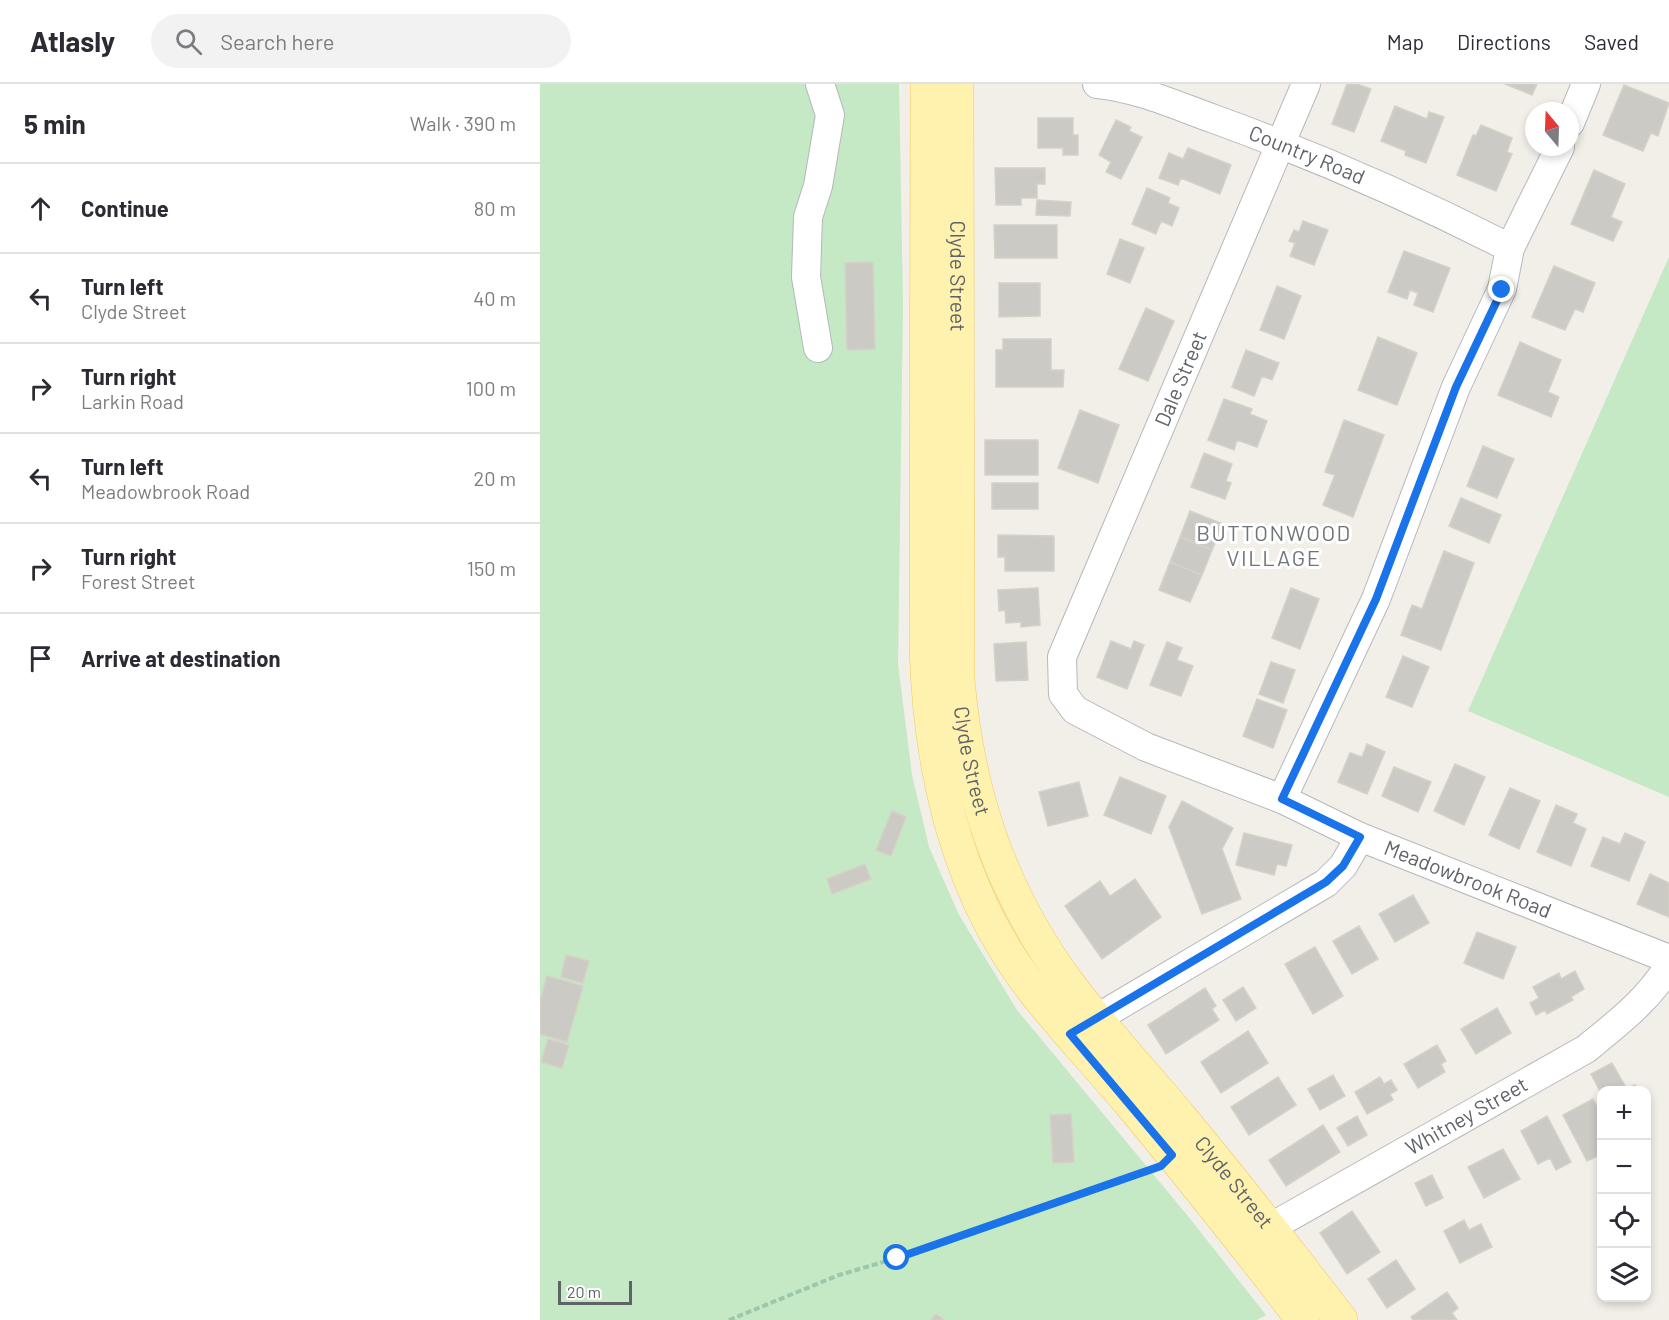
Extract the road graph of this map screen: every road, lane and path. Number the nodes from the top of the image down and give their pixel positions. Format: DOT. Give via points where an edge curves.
graph roads {
  1 [pos="820,84"];
  2 [pos="927,84"];
  3 [pos="957,84"];
  4 [pos="1097,84"];
  5 [pos="1306,84"];
  6 [pos="1586,84"];
  7 [pos="1579,102"];
  8 [pos="1280,143"];
  9 [pos="1556,156"];
  10 [pos="1510,248"];
  11 [pos="818,348"];
  12 [pos="1061,676"];
  13 [pos="1282,799"];
  14 [pos="1360,837"];
  15 [pos="1669,959"];
  16 [pos="1669,966"];
  17 [pos="1083,1026"];
  18 [pos="1172,1155"];
  19 [pos="1256,1235"];
  20 [pos="729,1320"];
  21 [pos="1303,1320"];
  22 [pos="1341,1320"];
  1 -- 11 [label="street" via="830,115 818,186 808,217 806,277"];
  2 -- 17 [label="main road, Clyde Street" via="926,645 933,751 945,806 978,898 1022,975"];
  3 -- 17 [label="main road, Clyde Street" via="957,680 964,746 976,796 1007,884 1050,957"];
  4 -- 8 [label="street, Country Road" via="1144,93"];
  5 -- 8 [label="street, Dale Street"];
  6 -- 7 [label="street"];
  8 -- 10 [label="street, Country Road" via="1429,207"];
  8 -- 12 [label="street, Dale Street" via="1062,657"];
  9 -- 10 [label="street"];
  10 -- 13 [label="street" via="1502,290 1456,387 1376,599"];
  12 -- 13 [label="street, Meadowbrook Road" via="1063,694 1076,711 1146,747"];
  13 -- 14 [label="street, Meadowbrook Road"];
  14 -- 15 [label="street, Meadowbrook Road"];
  14 -- 17 [label="street" via="1343,866 1326,882"];
  16 -- 19 [label="street, Whitney Street" via="1635,1010 1586,1049"];
  17 -- 18 [label="main road, Clyde Street"];
  17 -- 19 [label="main road, Clyde Street" via="1196,1136"];
  18 -- 19 [label="main road, Clyde Street"];
  18 -- 20 [label="path" via="1161,1166 839,1275"];
  19 -- 21 [label="main road, Clyde Street"];
  19 -- 22 [label="main road, Clyde Street"];
}
